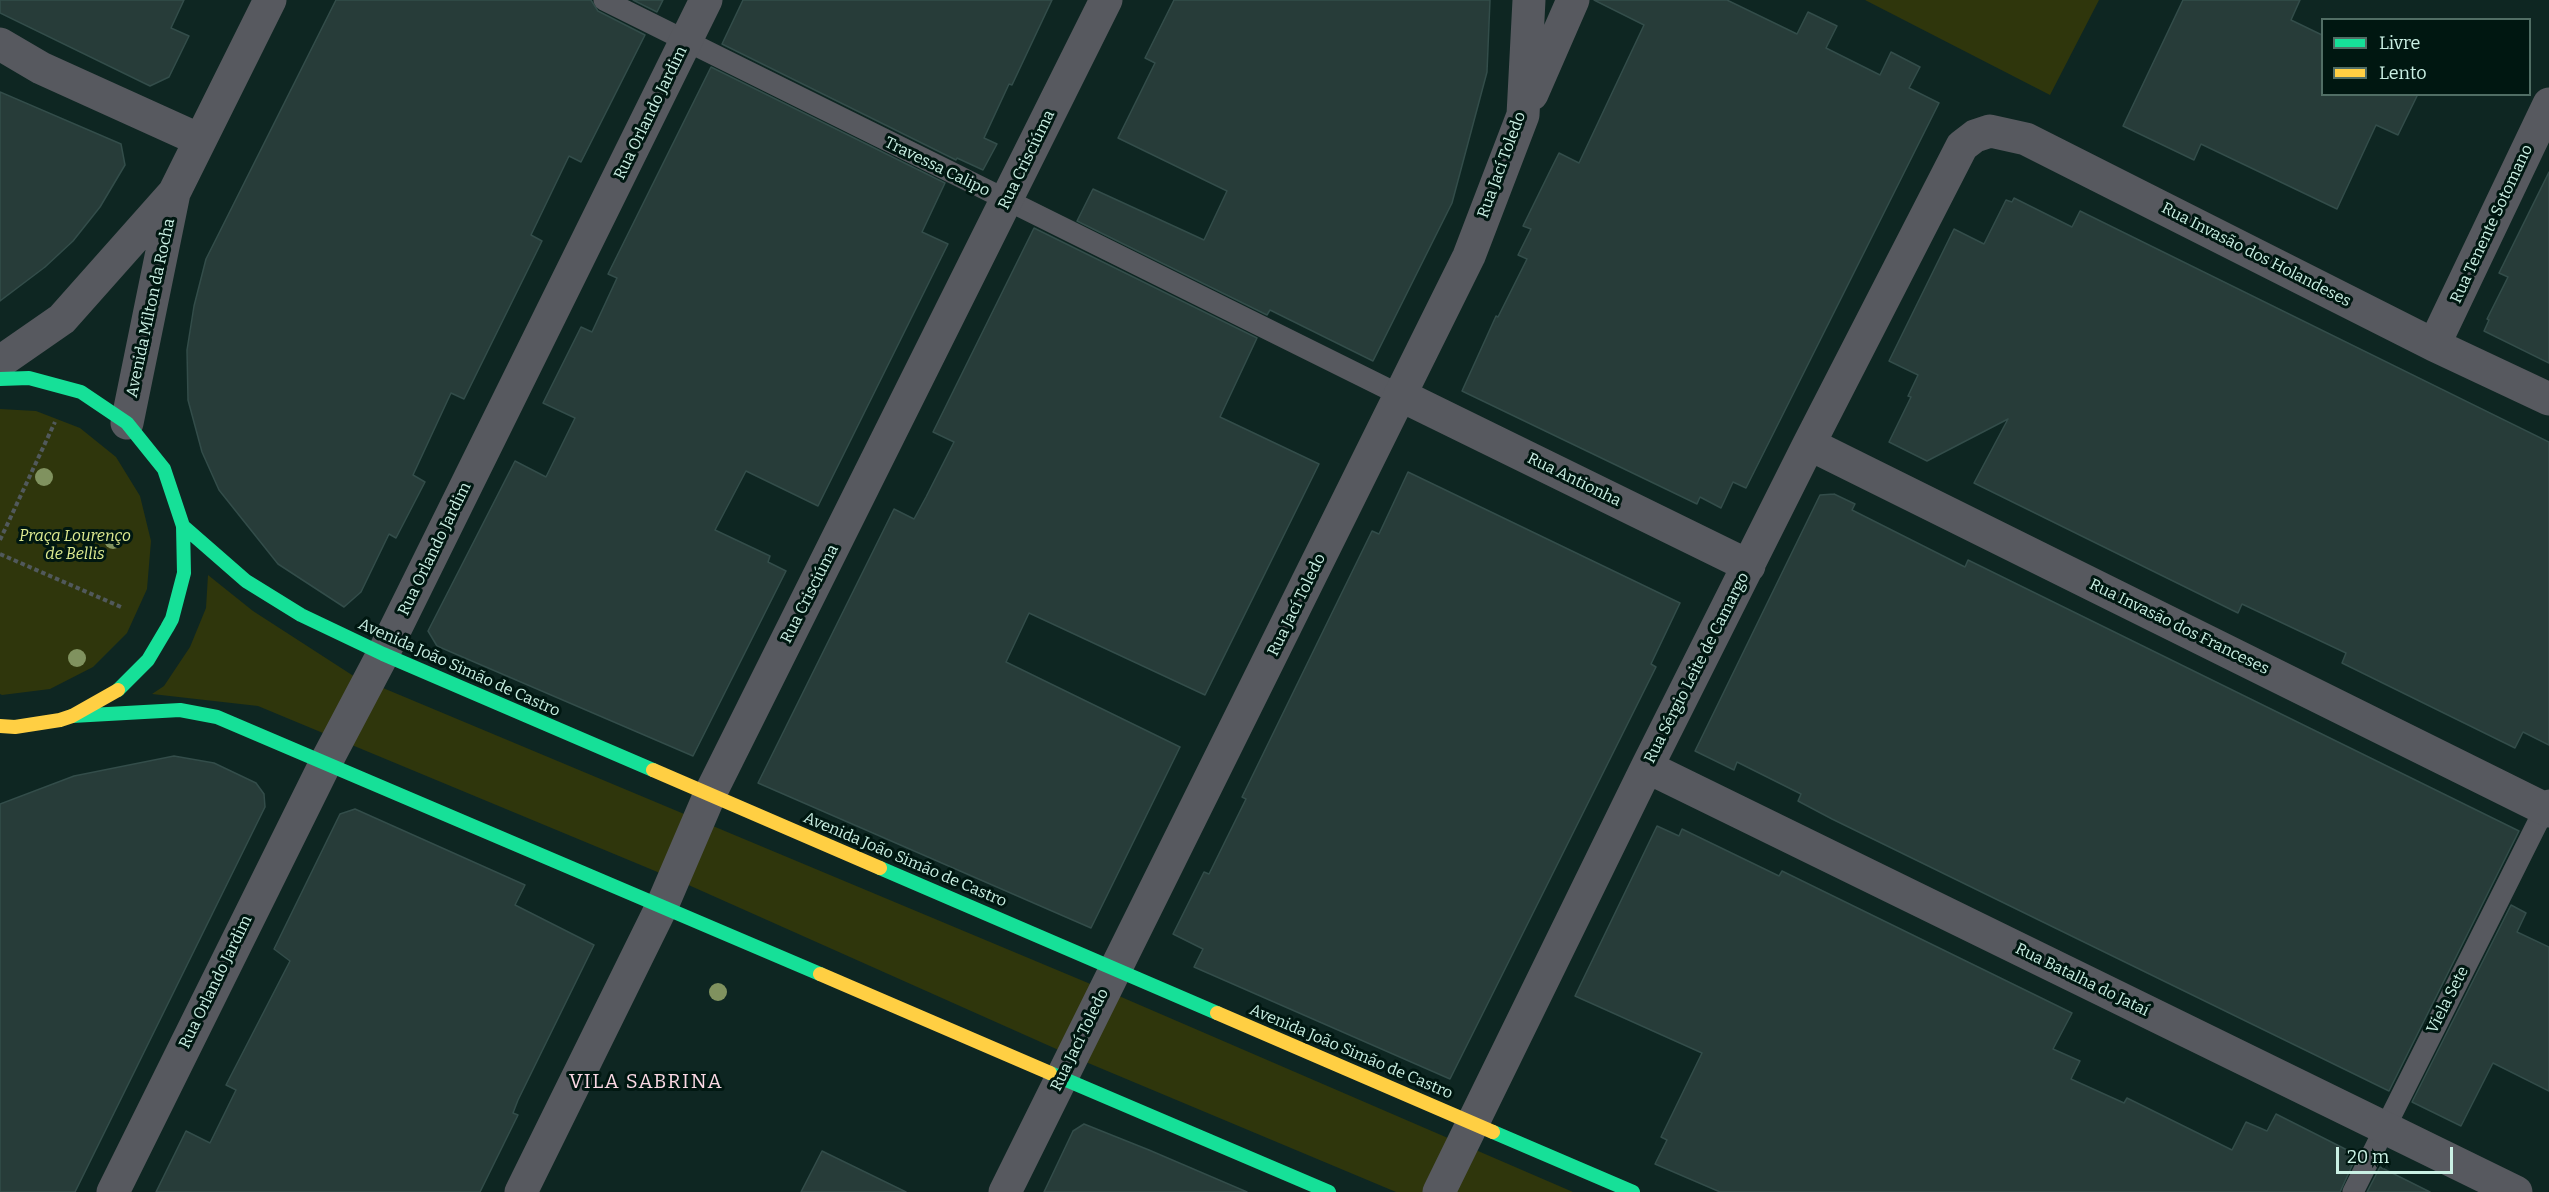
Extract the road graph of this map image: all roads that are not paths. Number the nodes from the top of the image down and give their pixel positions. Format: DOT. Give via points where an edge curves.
graph roads {
  1 [pos="270,0"];
  2 [pos="604,0"];
  3 [pos="706,0"];
  4 [pos="1107,0"];
  5 [pos="1529,0"];
  6 [pos="1573,0"];
  7 [pos="686,42"];
  8 [pos="0,44"];
  9 [pos="2549,104"];
  10 [pos="1523,115"];
  11 [pos="200,140"];
  12 [pos="1962,146"];
  13 [pos="174,193"];
  14 [pos="1006,201"];
  15 [pos="2434,345"];
  16 [pos="0,362"];
  17 [pos="0,379"];
  18 [pos="1400,395"];
  19 [pos="2549,399"];
  20 [pos="127,423"];
  21 [pos="1809,444"];
  22 [pos="183,526"];
  23 [pos="1749,566"];
  24 [pos="383,654"];
  25 [pos="66,718"];
  26 [pos="0,726"];
  27 [pos="20,739"];
  28 [pos="326,762"];
  29 [pos="1647,767"];
  30 [pos="710,794"];
  31 [pos="2547,807"];
  32 [pos="662,906"];
  33 [pos="1115,968"];
  34 [pos="1062,1077"];
  35 [pos="1474,1123"];
  36 [pos="2384,1127"];
  37 [pos="113,1192"];
  38 [pos="520,1192"];
  39 [pos="1005,1192"];
  40 [pos="1329,1192"];
  41 [pos="1439,1192"];
  42 [pos="1633,1192"];
  43 [pos="2353,1192"];
  44 [pos="2516,1192"];
  1 -- 11 [label="street, Avenida Milton da Rocha"];
  2 -- 7 [label="lane, Travessa Calipo"];
  3 -- 7 [label="street, Rua Orlando Jardim"];
  4 -- 14 [label="street, Rua Crisciúma"];
  5 -- 10 [label="street, Rua Jací Toledo"];
  6 -- 10 [label="street"];
  7 -- 14 [label="lane, Travessa Calipo"];
  7 -- 24 [label="street, Rua Orlando Jardim"];
  8 -- 11 [label="street" via="40,68"];
  9 -- 15 [label="street, Rua Tenente Sotomano"];
  10 -- 18 [label="street, Rua Jací Toledo" via="1469,256"];
  11 -- 13 [label="street, Avenida Milton da Rocha"];
  12 -- 15 [label="street, Rua Invasão dos Holandeses" via="1990,131 2026,139"];
  12 -- 21 [label="street, Rua Sérgio Leite de Camargo"];
  13 -- 16 [label="street, Avenida Milton da Rocha" via="62,319"];
  13 -- 20 [label="street, Avenida Milton da Rocha"];
  14 -- 18 [label="lane, Travessa Calipo"];
  14 -- 30 [label="street, Rua Crisciúma"];
  15 -- 19 [label="street, Rua Invasão dos Holandeses"];
  17 -- 20 [label="main road" via="29,378 81,392"];
  18 -- 23 [label="street, Rua Antionha"];
  18 -- 33 [label="street, Rua Jací Toledo"];
  20 -- 22 [label="main road" via="164,469"];
  21 -- 23 [label="street, Rua Sérgio Leite de Camargo"];
  21 -- 31 [label="street, Rua Invasão dos Franceses"];
  22 -- 24 [label="main road, Avenida João Simão de Castro" via="246,581 301,615"];
  22 -- 25 [label="main road" via="184,573 172,619 148,660 114,693"];
  23 -- 29 [label="street, Rua Sérgio Leite de Camargo"];
  24 -- 28 [label="street, Rua Orlando Jardim"];
  24 -- 30 [label="main road, Avenida João Simão de Castro"];
  25 -- 26 [label="main road"];
  25 -- 27 [label="main road"];
  25 -- 28 [label="main road" via="180,710 217,717"];
  28 -- 32 [label="main road"];
  28 -- 37 [label="street, Rua Orlando Jardim"];
  29 -- 35 [label="street, Rua Sérgio Leite de Camargo"];
  29 -- 36 [label="street, Rua Batalha do Jataí"];
  30 -- 32 [label="street, Rua Crisciúma"];
  30 -- 33 [label="main road, Avenida João Simão de Castro"];
  31 -- 36 [label="lane, Viela Sete"];
  32 -- 34 [label="main road"];
  32 -- 38 [label="street, Rua Crisciúma"];
  33 -- 34 [label="street, Rua Jací Toledo"];
  33 -- 35 [label="main road, Avenida João Simão de Castro"];
  34 -- 39 [label="street, Rua Jací Toledo"];
  34 -- 40 [label="main road"];
  35 -- 41 [label="street, Rua Sérgio Leite de Camargo"];
  35 -- 42 [label="main road, Avenida João Simão de Castro"];
  36 -- 43 [label="lane, Viela Sete"];
  36 -- 44 [label="street, Rua Batalha do Jataí"];
}
